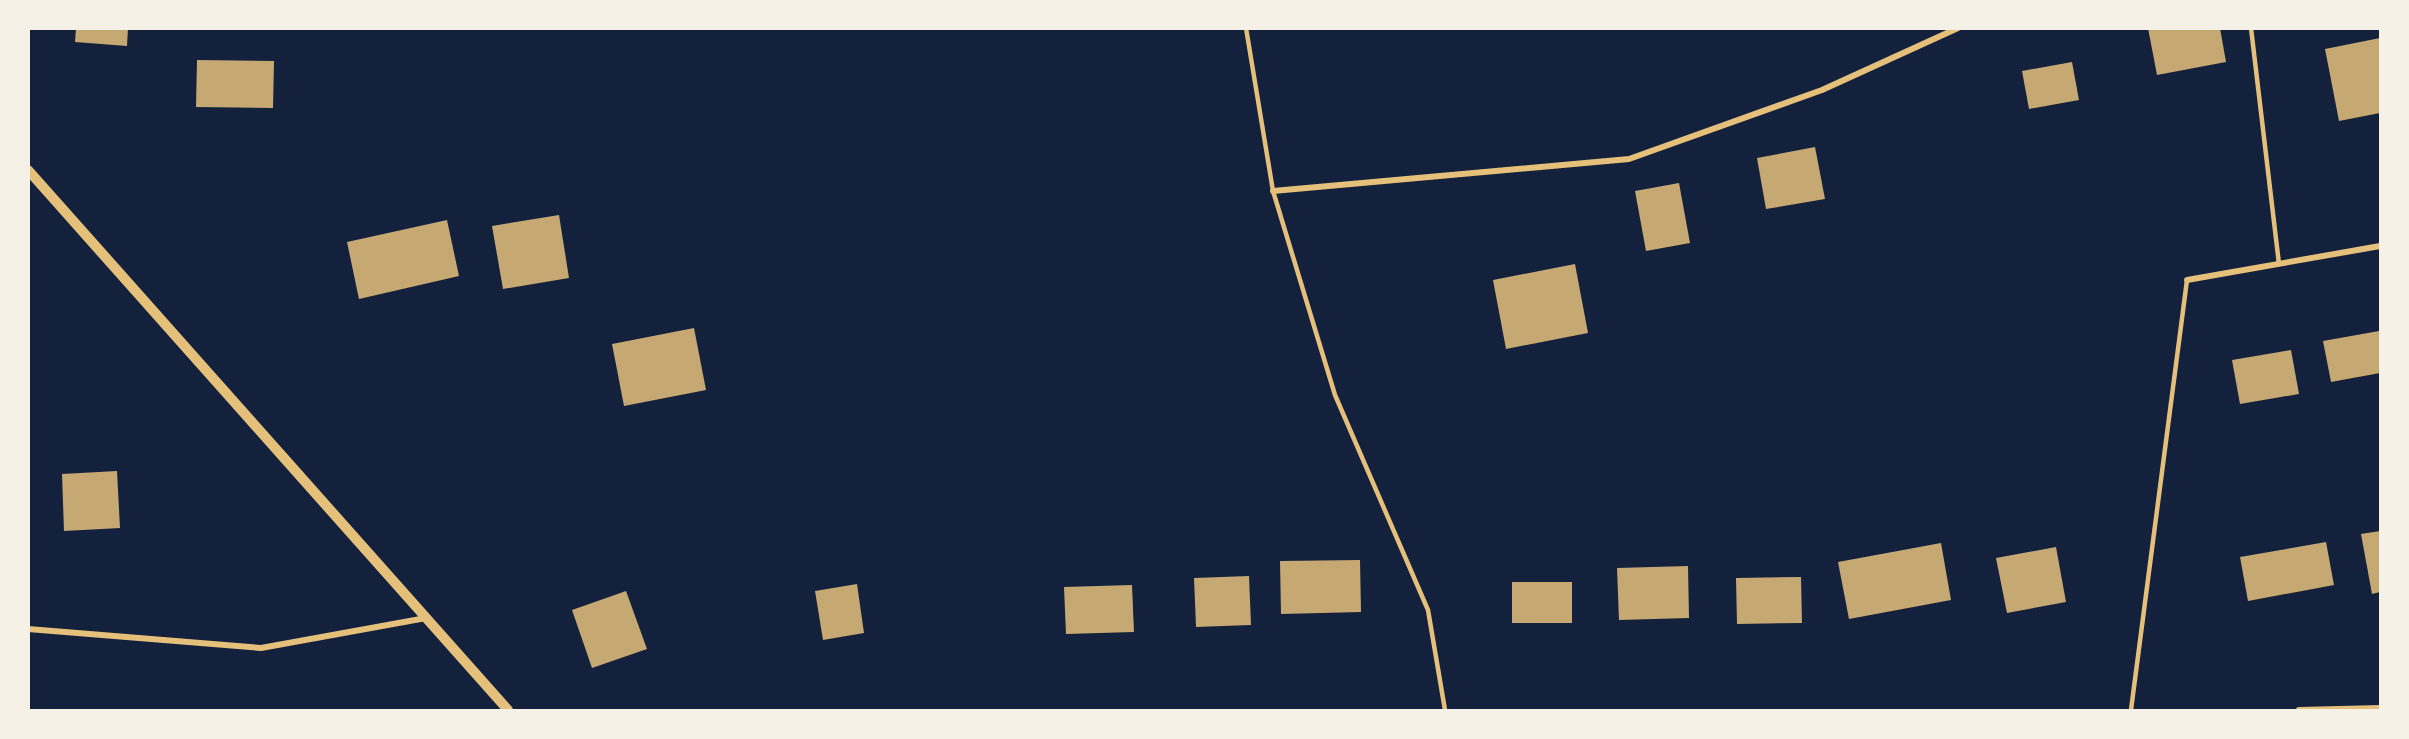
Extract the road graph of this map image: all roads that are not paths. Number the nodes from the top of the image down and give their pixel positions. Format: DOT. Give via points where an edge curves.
graph roads {
  1 [pos="1246,28"];
  2 [pos="1958,28"];
  3 [pos="2251,28"];
  4 [pos="28,170"];
  5 [pos="1273,191"];
  6 [pos="2380,246"];
  7 [pos="2279,264"];
  8 [pos="2187,280"];
  9 [pos="426,618"];
  10 [pos="28,629"];
  11 [pos="2380,708"];
  12 [pos="508,711"];
  13 [pos="1445,711"];
  14 [pos="2131,711"];
  15 [pos="2299,711"];
  1 -- 5 [label="lane"];
  2 -- 5 [label="street" via="1822,90 1629,159"];
  3 -- 7 [label="lane"];
  4 -- 9 [label="street"];
  5 -- 13 [label="lane" via="1335,395 1428,610"];
  6 -- 7 [label="street"];
  7 -- 8 [label="street"];
  8 -- 14 [label="lane"];
  9 -- 10 [label="street" via="261,648"];
  9 -- 12 [label="street"];
  11 -- 15 [label="street"];
}
